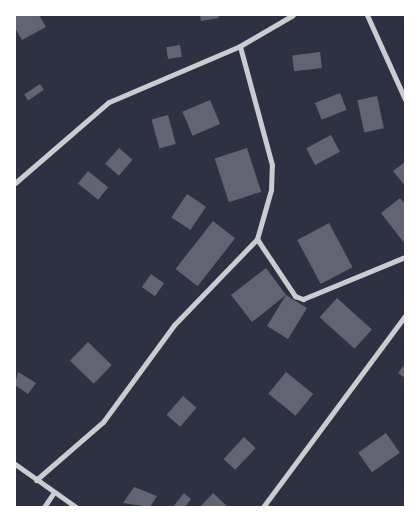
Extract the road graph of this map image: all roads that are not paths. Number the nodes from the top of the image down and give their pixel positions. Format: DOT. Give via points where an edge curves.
graph roads {
  1 [pos="294,15"];
  2 [pos="367,15"];
  3 [pos="240,46"];
  4 [pos="405,100"];
  5 [pos="15,183"];
  6 [pos="257,239"];
  7 [pos="405,256"];
  8 [pos="405,316"];
  9 [pos="15,464"];
  10 [pos="36,480"];
  11 [pos="54,492"];
  12 [pos="44,507"];
  13 [pos="76,507"];
  14 [pos="263,507"];
  1 -- 3 [label="street"];
  2 -- 4 [label="street"];
  3 -- 5 [label="street" via="109,102"];
  3 -- 6 [label="street" via="272,165 271,190"];
  6 -- 7 [label="street" via="295,296 302,299"];
  6 -- 10 [label="street" via="174,325 103,422"];
  8 -- 14 [label="street"];
  9 -- 10 [label="street"];
  10 -- 11 [label="street"];
  11 -- 12 [label="street"];
  11 -- 13 [label="street"];
}
